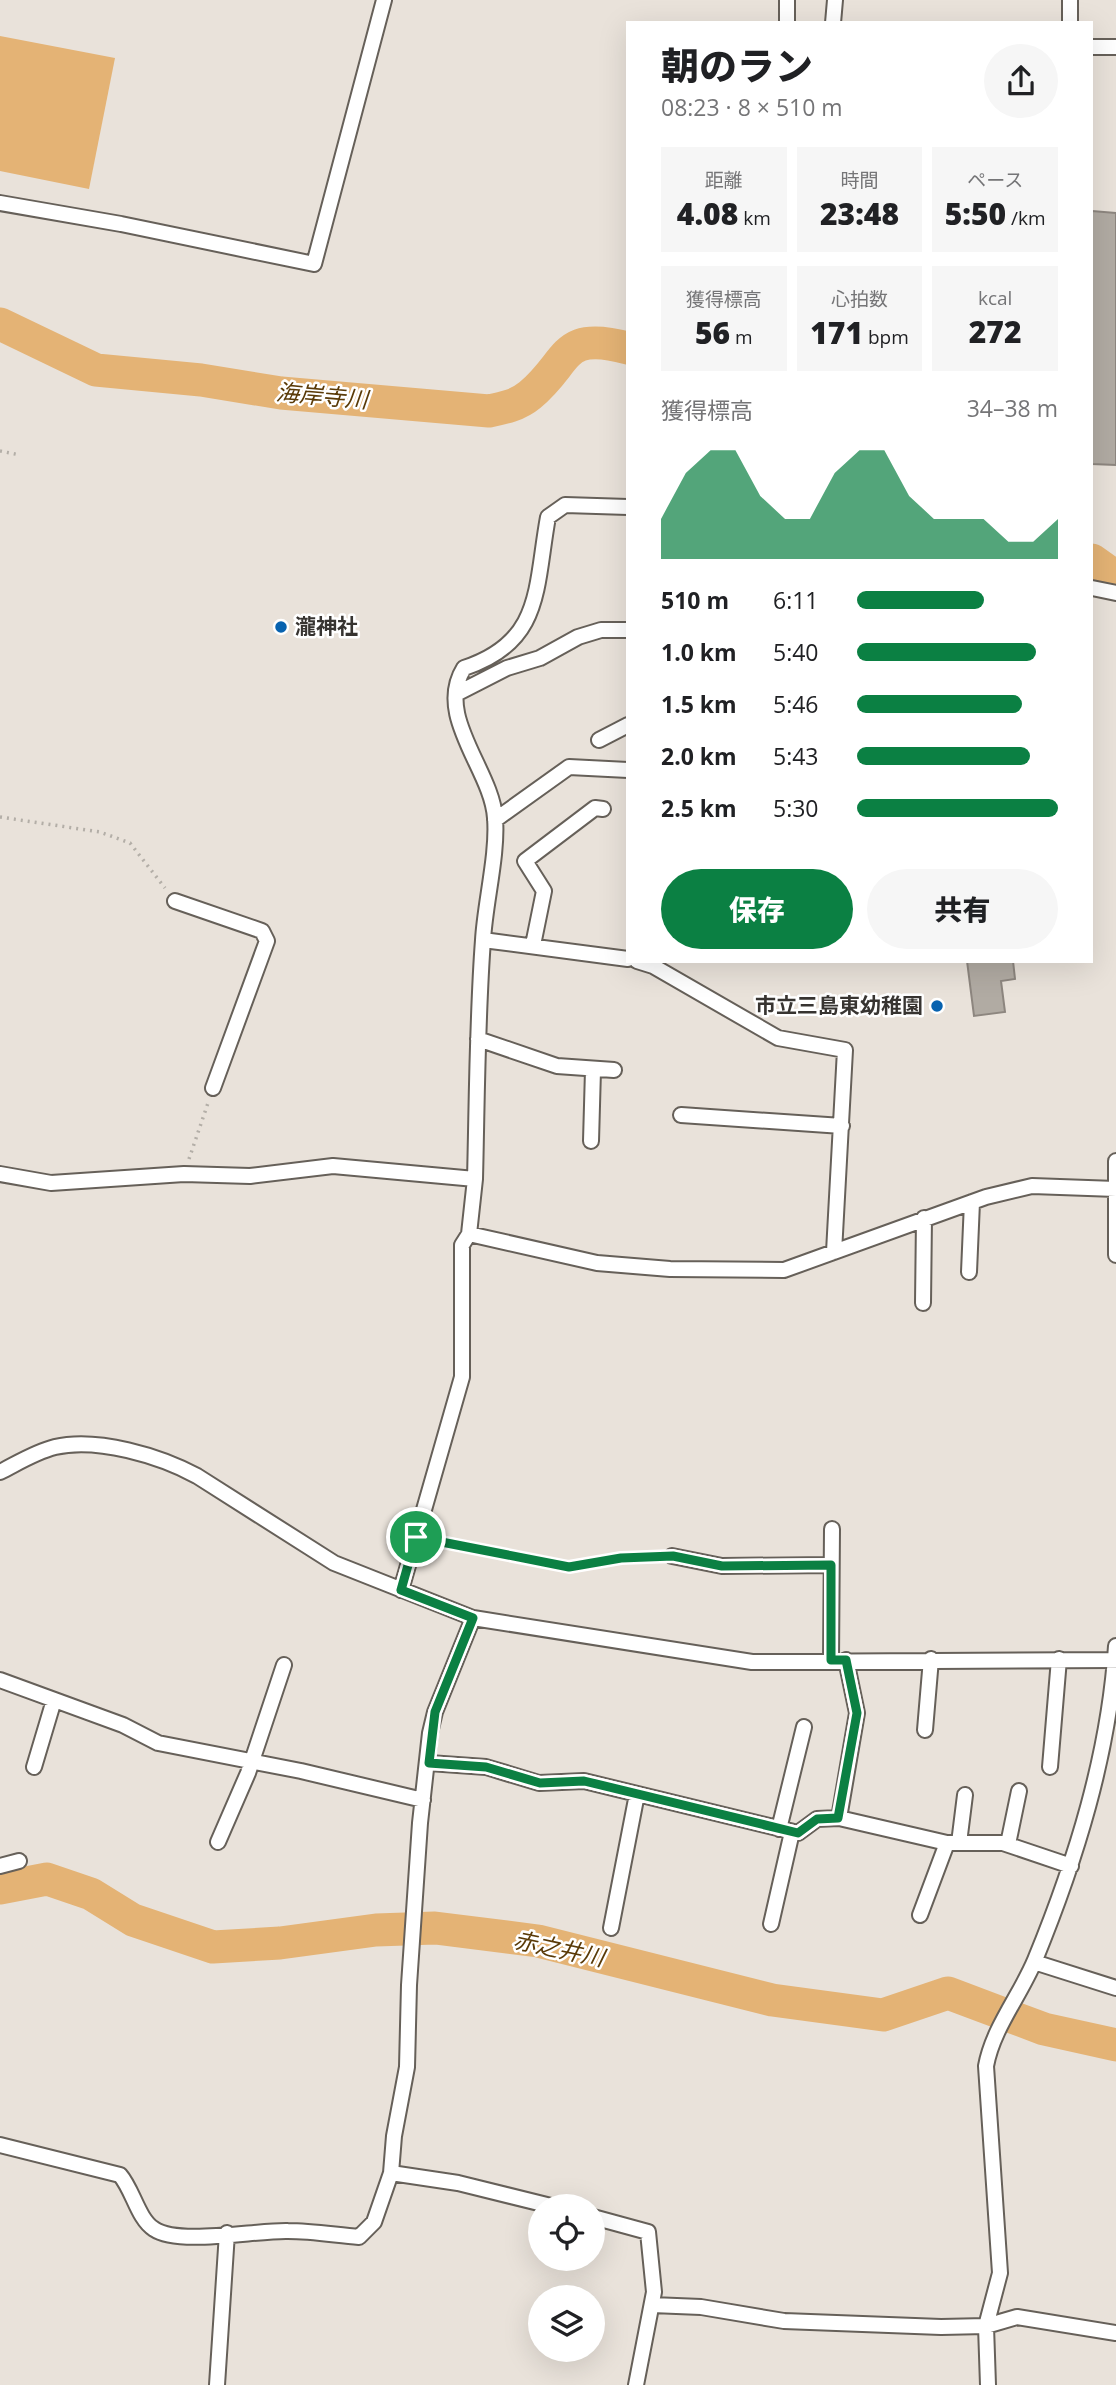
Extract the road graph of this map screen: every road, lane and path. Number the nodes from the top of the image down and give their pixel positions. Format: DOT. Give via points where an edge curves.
graph roads {
  1 [pos="384,0"];
  2 [pos="787,0"];
  3 [pos="835,0"];
  4 [pos="1070,0"];
  5 [pos="786,21"];
  6 [pos="833,21"];
  7 [pos="1070,21"];
  8 [pos="1093,47"];
  9 [pos="1116,47"];
  10 [pos="0,203"];
  11 [pos="0,451"];
  12 [pos="20,455"];
  13 [pos="626,507"];
  14 [pos="1093,588"];
  15 [pos="1116,593"];
  16 [pos="626,630"];
  17 [pos="458,693"];
  18 [pos="626,726"];
  19 [pos="599,740"];
  20 [pos="626,770"];
  21 [pos="603,809"];
  22 [pos="0,817"];
  23 [pos="495,820"];
  24 [pos="175,901"];
  25 [pos="483,940"];
  26 [pos="533,945"];
  27 [pos="626,959"];
  28 [pos="643,963"];
  29 [pos="478,1039"];
  30 [pos="593,1070"];
  31 [pos="614,1070"];
  32 [pos="213,1088"];
  33 [pos="681,1115"];
  34 [pos="842,1126"];
  35 [pos="591,1141"];
  36 [pos="1116,1161"];
  37 [pos="0,1174"];
  38 [pos="184,1174"];
  39 [pos="475,1179"];
  40 [pos="1115,1189"];
  41 [pos="972,1202"];
  42 [pos="924,1218"];
  43 [pos="469,1234"];
  44 [pos="834,1252"];
  45 [pos="1116,1255"];
  46 [pos="969,1272"];
  47 [pos="923,1303"];
  48 [pos="0,1472"];
  49 [pos="832,1530"];
  50 [pos="416,1537"];
  51 [pos="673,1556"];
  52 [pos="831,1565"];
  53 [pos="401,1590"];
  54 [pos="473,1618"];
  55 [pos="1116,1655"];
  56 [pos="931,1659"];
  57 [pos="1059,1659"];
  58 [pos="831,1660"];
  59 [pos="846,1660"];
  60 [pos="284,1665"];
  61 [pos="0,1680"];
  62 [pos="54,1700"];
  63 [pos="804,1727"];
  64 [pos="925,1730"];
  65 [pos="250,1761"];
  66 [pos="429,1763"];
  67 [pos="34,1767"];
  68 [pos="1050,1767"];
  69 [pos="1019,1791"];
  70 [pos="637,1794"];
  71 [pos="965,1795"];
  72 [pos="423,1800"];
  73 [pos="838,1818"];
  74 [pos="785,1830"];
  75 [pos="218,1842"];
  76 [pos="953,1843"];
  77 [pos="1008,1844"];
  78 [pos="19,1861"];
  79 [pos="0,1866"];
  80 [pos="1071,1866"];
  81 [pos="920,1915"];
  82 [pos="771,1924"];
  83 [pos="611,1928"];
  84 [pos="1034,1962"];
  85 [pos="1116,1988"];
  86 [pos="0,2145"];
  87 [pos="391,2173"];
  88 [pos="528,2200"];
  89 [pos="605,2220"];
  90 [pos="227,2233"];
  91 [pos="652,2305"];
  92 [pos="986,2326"];
  93 [pos="1116,2333"];
  94 [pos="217,2385"];
  95 [pos="636,2385"];
  96 [pos="988,2385"];
  1 -- 10 [label="street" via="314,264"];
  2 -- 5 [label="street"];
  3 -- 6 [label="street"];
  4 -- 7 [label="street"];
  8 -- 9 [label="street"];
  11 -- 12 [label="path"];
  13 -- 17 [label="street" via="565,505 548,517 529,614 517,638 492,658 464,668 458,676"];
  14 -- 15 [label="street"];
  16 -- 17 [label="street" via="601,630 578,637"];
  17 -- 23 [label="street" via="456,710 491,795"];
  18 -- 19 [label="street"];
  20 -- 23 [label="street" via="569,767"];
  21 -- 26 [label="street" via="595,808 525,861 544,891"];
  22 -- 24 [label="path" via="100,832 130,843"];
  23 -- 25 [label="street"];
  24 -- 32 [label="street" via="262,931 267,941"];
  25 -- 26 [label="street"];
  25 -- 29 [label="street"];
  26 -- 27 [label="street"];
  28 -- 34 [label="street" via="778,1038 845,1050"];
  29 -- 30 [label="street" via="557,1066"];
  29 -- 39 [label="street"];
  30 -- 31 [label="street"];
  30 -- 35 [label="street"];
  32 -- 38 [label="path"];
  33 -- 34 [label="street"];
  34 -- 44 [label="street"];
  36 -- 40 [label="street"];
  37 -- 38 [label="street" via="51,1183"];
  38 -- 39 [label="street" via="250,1176 333,1166"];
  39 -- 43 [label="street"];
  40 -- 41 [label="street" via="1032,1186"];
  40 -- 45 [label="street"];
  41 -- 42 [label="street"];
  41 -- 46 [label="street"];
  42 -- 44 [label="street"];
  42 -- 47 [label="street"];
  43 -- 44 [label="street" via="597,1262 670,1269 784,1270"];
  43 -- 50 [label="street" via="463,1245 462,1377"];
  48 -- 53 [label="street" via="57,1447 146,1454 197,1476 334,1563"];
  49 -- 52 [label="street"];
  50 -- 51 [label="lane" via="569,1567"];
  50 -- 53 [label="street"];
  51 -- 52 [label="street" via="722,1566"];
  52 -- 58 [label="street"];
  53 -- 54 [label="street"];
  54 -- 58 [label="street" via="752,1662"];
  54 -- 66 [label="street" via="435,1712"];
  55 -- 57 [label="street"];
  55 -- 80 [label="street" via="1098,1770"];
  56 -- 57 [label="street"];
  56 -- 59 [label="street"];
  56 -- 64 [label="street"];
  57 -- 68 [label="street"];
  58 -- 59 [label="street"];
  59 -- 73 [label="street" via="857,1713"];
  60 -- 65 [label="street"];
  61 -- 62 [label="street"];
  62 -- 65 [label="street" via="158,1743"];
  62 -- 67 [label="street"];
  63 -- 74 [label="street"];
  65 -- 72 [label="street"];
  65 -- 75 [label="street"];
  66 -- 70 [label="street" via="486,1767 540,1783 584,1781"];
  66 -- 72 [label="street"];
  69 -- 77 [label="street"];
  70 -- 74 [label="street"];
  70 -- 83 [label="street"];
  71 -- 76 [label="street"];
  72 -- 87 [label="street" via="407,2067"];
  73 -- 74 [label="street" via="817,1819 798,1833"];
  73 -- 76 [label="street"];
  74 -- 82 [label="street"];
  76 -- 77 [label="street"];
  76 -- 81 [label="street"];
  77 -- 80 [label="street"];
  78 -- 79 [label="street"];
  80 -- 84 [label="street"];
  84 -- 85 [label="street"];
  84 -- 92 [label="street" via="995,2035 986,2066 1000,2273"];
  86 -- 90 [label="street" via="120,2175 154,2230 180,2238"];
  87 -- 88 [label="street"];
  87 -- 90 [label="street" via="374,2222 359,2236"];
  89 -- 91 [label="street" via="648,2232"];
  90 -- 94 [label="street"];
  91 -- 92 [label="street" via="701,2307 783,2321"];
  91 -- 95 [label="street"];
  92 -- 93 [label="street" via="1017,2317"];
  92 -- 96 [label="street"];
}
